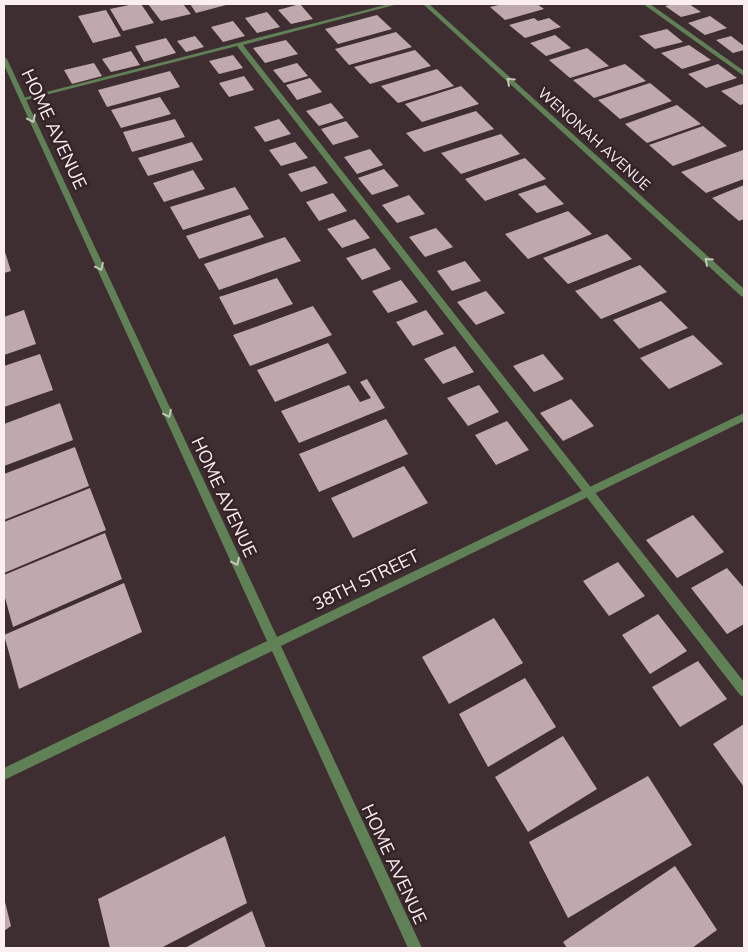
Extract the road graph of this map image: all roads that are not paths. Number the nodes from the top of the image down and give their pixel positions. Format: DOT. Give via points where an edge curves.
graph roads {
  1 [pos="395,4"];
  2 [pos="426,4"];
  3 [pos="646,4"];
  4 [pos="239,44"];
  5 [pos="4,59"];
  6 [pos="744,74"];
  7 [pos="22,99"];
  8 [pos="744,294"];
  9 [pos="744,417"];
  10 [pos="590,492"];
  11 [pos="274,644"];
  12 [pos="744,691"];
  13 [pos="4,774"];
  14 [pos="415,948"];
  1 -- 4 [label="street"];
  8 -- 2 [label="street, WENONAH AVENUE, one-way"];
  3 -- 6 [label="street"];
  4 -- 7 [label="street"];
  4 -- 10 [label="street"];
  5 -- 7 [label="street, HOME AVENUE"];
  7 -- 11 [label="street, HOME AVENUE, one-way"];
  9 -- 10 [label="street, 38TH STREET"];
  10 -- 11 [label="street, 38TH STREET"];
  10 -- 12 [label="street"];
  11 -- 13 [label="street, 38TH STREET"];
  11 -- 14 [label="street, HOME AVENUE"];
}
